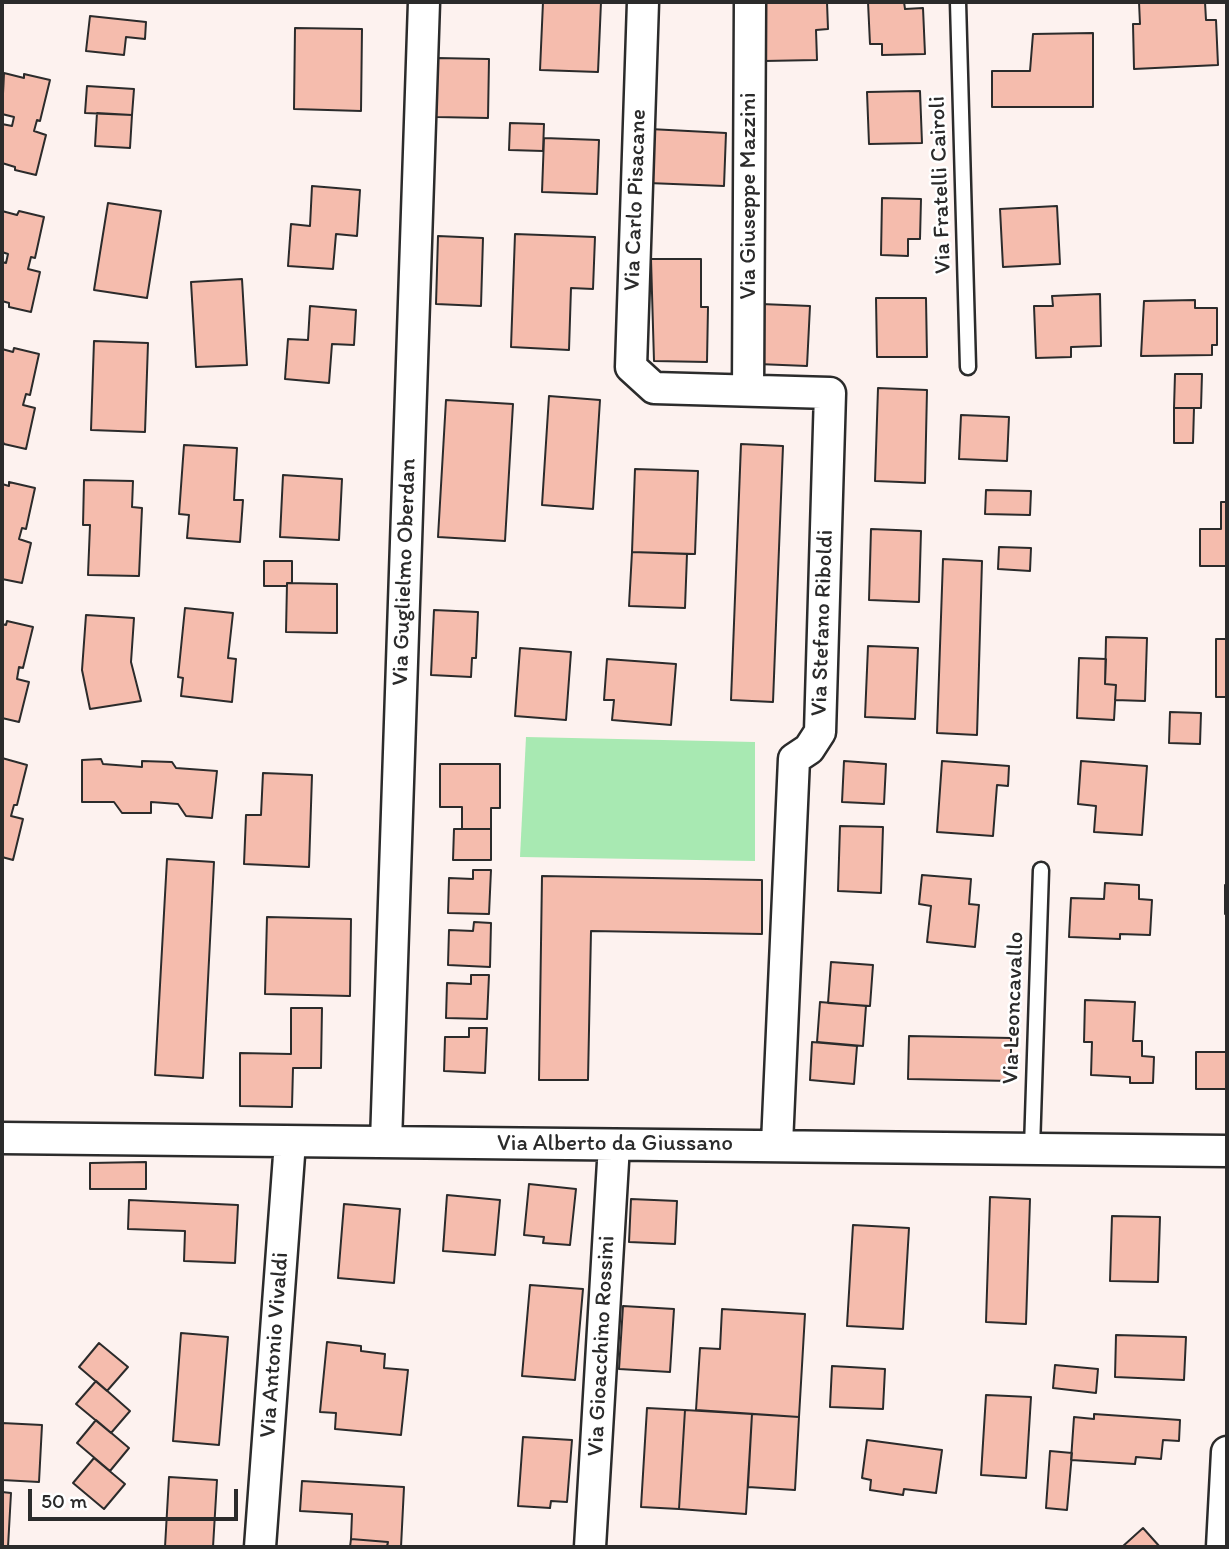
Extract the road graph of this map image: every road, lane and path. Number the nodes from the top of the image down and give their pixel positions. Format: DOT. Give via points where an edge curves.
graph roads {
  1 [pos="424,2"];
  2 [pos="643,2"];
  3 [pos="750,2"];
  4 [pos="958,2"];
  5 [pos="968,367"];
  6 [pos="654,388"];
  7 [pos="748,390"];
  8 [pos="1041,870"];
  9 [pos="2,1138"];
  10 [pos="290,1142"];
  11 [pos="386,1142"];
  12 [pos="777,1144"];
  13 [pos="614,1145"];
  14 [pos="1032,1148"];
  15 [pos="1227,1151"];
  16 [pos="1227,1452"];
  17 [pos="260,1547"];
  18 [pos="590,1547"];
  19 [pos="1222,1547"];
  1 -- 11 [label="street, Via Guglielmo Oberdan"];
  2 -- 6 [label="street, Via Carlo Pisacane" via="631,367"];
  3 -- 7 [label="street, Via Giuseppe Mazzini"];
  4 -- 5 [label="lane, Via Fratelli Cairoli"];
  6 -- 7 [label="street, Via Stefano Riboldi"];
  7 -- 12 [label="street, Via Stefano Riboldi" via="830,393 820,732 809,749 794,759"];
  8 -- 14 [label="lane, Via Leoncavallo"];
  9 -- 10 [label="street, Via Alberto da Giussano"];
  10 -- 11 [label="street, Via Alberto da Giussano"];
  10 -- 17 [label="street, Via Antonio Vivaldi"];
  11 -- 13 [label="street, Via Alberto da Giussano"];
  12 -- 13 [label="street, Via Alberto da Giussano"];
  12 -- 14 [label="street, Via Alberto da Giussano"];
  13 -- 18 [label="street, Via Gioacchino Rossini"];
  14 -- 15 [label="street, Via Alberto da Giussano"];
  16 -- 19 [label="street"];
}
